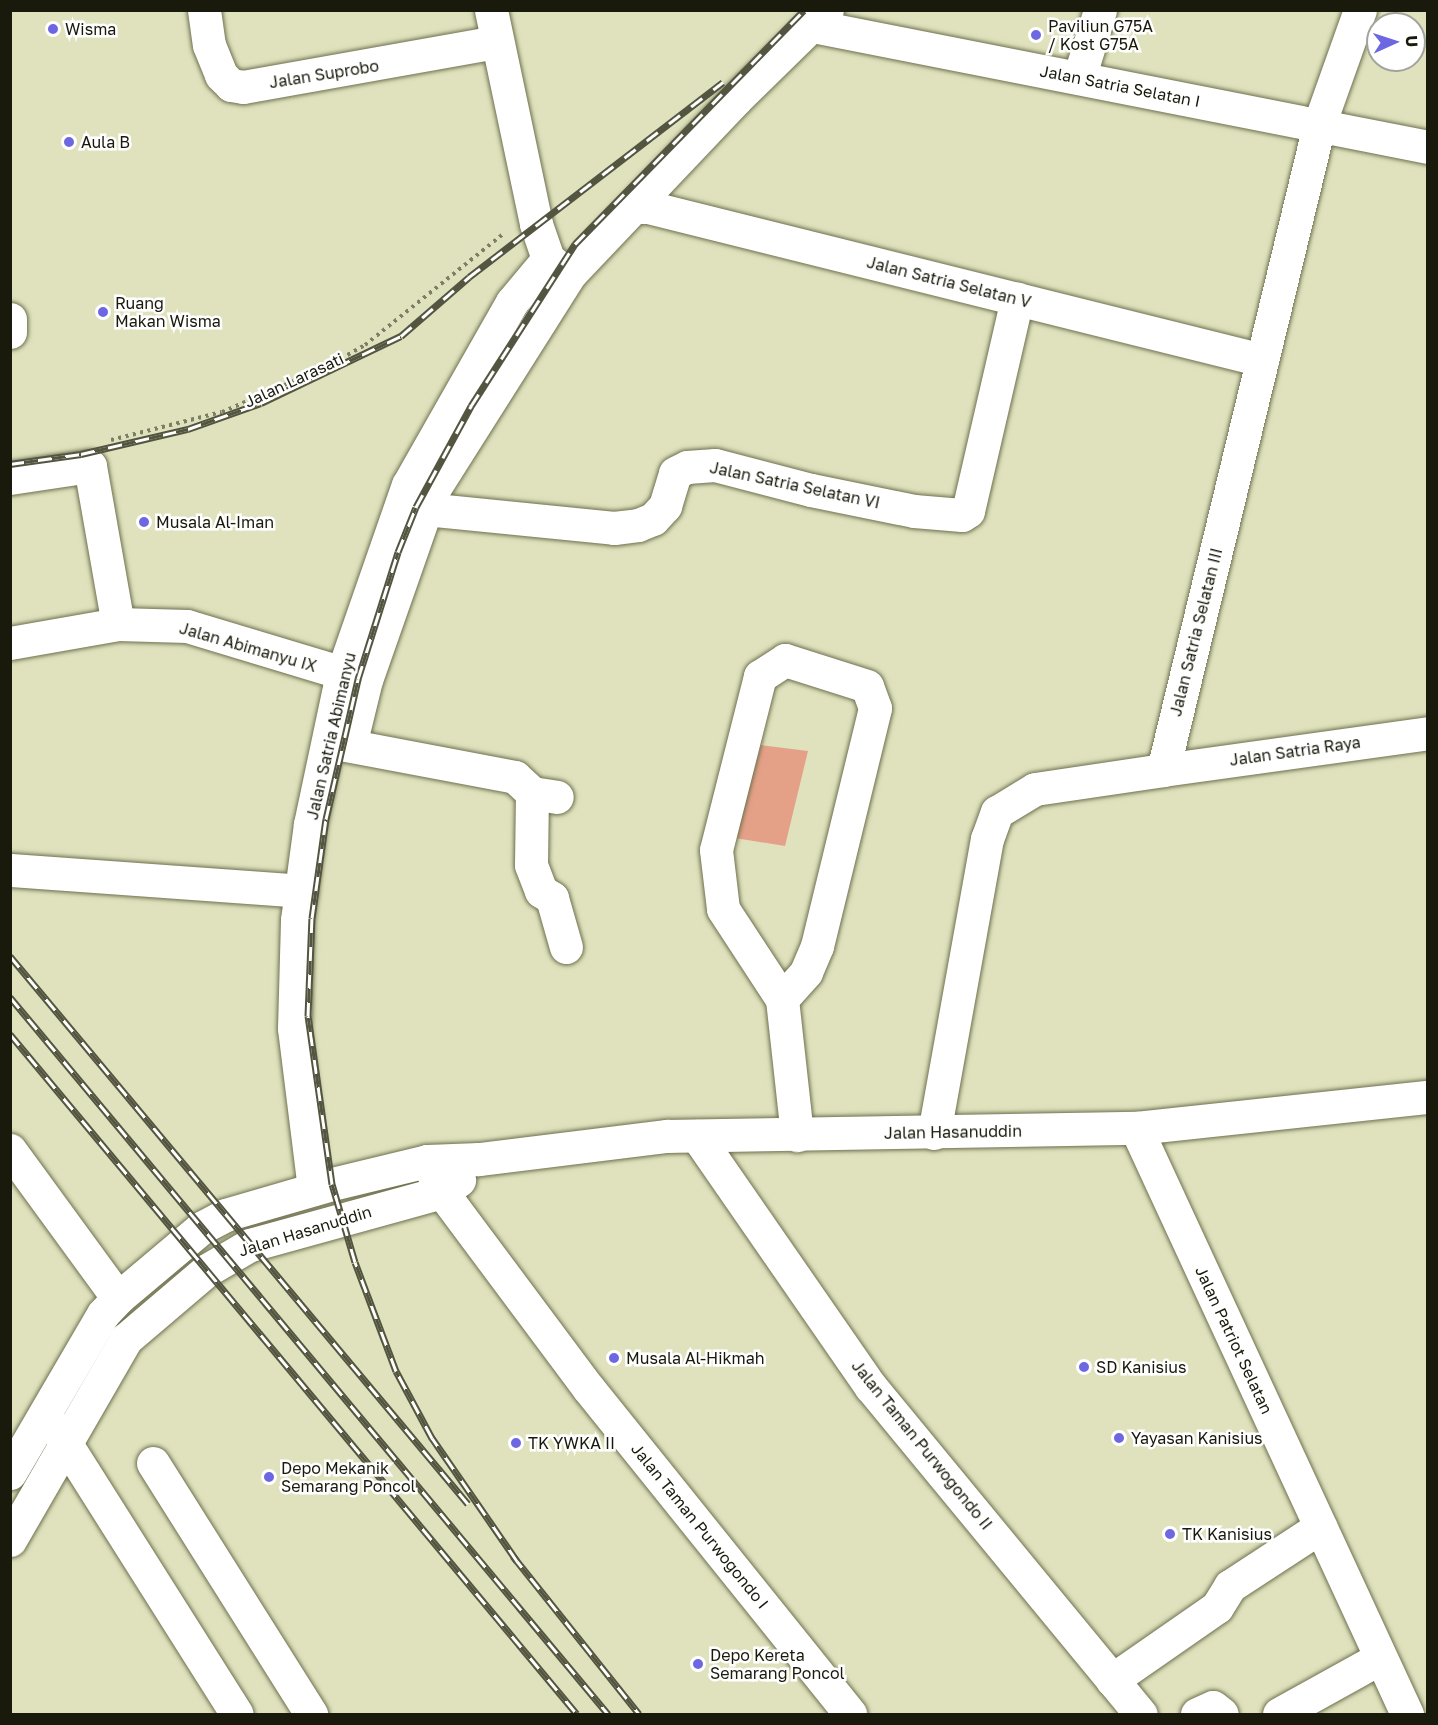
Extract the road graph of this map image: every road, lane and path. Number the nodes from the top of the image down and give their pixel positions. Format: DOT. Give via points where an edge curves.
graph roads {
  1 [pos="204,10"];
  2 [pos="1100,10"];
  3 [pos="1359,10"];
  4 [pos="820,18"];
  5 [pos="493,26"];
  6 [pos="1079,78"];
  7 [pos="1319,125"];
  8 [pos="1428,147"];
  9 [pos="636,207"];
  10 [pos="533,210"];
  11 [pos="558,267"];
  12 [pos="1017,299"];
  13 [pos="10,319"];
  14 [pos="10,332"];
  15 [pos="1262,360"];
  16 [pos="108,440"];
  17 [pos="10,477"];
  18 [pos="412,508"];
  19 [pos="118,624"];
  20 [pos="10,643"];
  21 [pos="354,677"];
  22 [pos="1428,733"];
  23 [pos="339,744"];
  24 [pos="1163,770"];
  25 [pos="10,870"];
  26 [pos="301,891"];
  27 [pos="566,946"];
  28 [pos="782,999"];
  29 [pos="1428,1096"];
  30 [pos="1136,1128"];
  31 [pos="934,1132"];
  32 [pos="797,1135"];
  33 [pos="697,1136"];
  34 [pos="10,1150"];
  35 [pos="479,1159"];
  36 [pos="427,1161"];
  37 [pos="314,1189"];
  38 [pos="442,1192"];
  39 [pos="118,1299"];
  40 [pos="47,1413"];
  41 [pos="65,1444"];
  42 [pos="153,1463"];
  43 [pos="10,1473"];
  44 [pos="1320,1527"];
  45 [pos="10,1540"];
  46 [pos="1380,1658"];
  47 [pos="1112,1680"];
  48 [pos="237,1714"];
  49 [pos="311,1714"];
  50 [pos="850,1714"];
  51 [pos="1141,1714"];
  52 [pos="1197,1714"];
  53 [pos="1222,1714"];
  54 [pos="1279,1714"];
  55 [pos="1407,1714"];
  1 -- 5 [label="street, Jalan Suprobo" via="209,45 221,75 231,85 243,87"];
  2 -- 6 [label="street"];
  3 -- 7 [label="street, Jalan Satria Selatan III"];
  4 -- 6 [label="street, Jalan Satria Selatan I"];
  4 -- 9 [label="street, Jalan Satria Abimanyu" via="734,101"];
  5 -- 10 [label="street"];
  6 -- 7 [label="street, Jalan Satria Selatan I"];
  7 -- 8 [label="street, Jalan Satria Selatan I"];
  7 -- 15 [label="street, Jalan Satria Selatan III"];
  9 -- 11 [label="street, Jalan Satria Abimanyu"];
  9 -- 12 [label="street, Jalan Satria Selatan V"];
  10 -- 11 [label="street"];
  10 -- 16 [label="path, Jalan Larasati" via="365,345 328,366 222,412"];
  11 -- 18 [label="street, Jalan Satria Abimanyu" via="512,302 408,485"];
  12 -- 15 [label="street, Jalan Satria Selatan V"];
  12 -- 18 [label="street, Jalan Satria Selatan VI" via="968,512 962,515 914,511 715,465 687,467 675,473 665,507 653,519 639,525 614,528"];
  13 -- 14 [label="street"];
  15 -- 24 [label="street, Jalan Satria Selatan III"];
  17 -- 19 [label="street" via="90,466"];
  18 -- 21 [label="street, Jalan Satria Abimanyu"];
  19 -- 20 [label="street, Jalan Abimanyu IX"];
  19 -- 21 [label="street, Jalan Abimanyu IX" via="187,626"];
  21 -- 23 [label="street, Jalan Satria Abimanyu"];
  22 -- 24 [label="street, Jalan Satria Raya"];
  23 -- 26 [label="street, Jalan Satria Abimanyu" via="310,824"];
  23 -- 27 [label="street" via="515,777 544,795 531,865 541,891 552,898"];
  24 -- 31 [label="street" via="1035,789 997,812 987,840"];
  25 -- 26 [label="street"];
  26 -- 37 [label="street, Jalan Satria Abimanyu" via="294,1029"];
  28 -- 28 [label="street" via="723,909 716,850 760,676 785,660 867,686 875,708 817,946 806,972"];
  28 -- 32 [label="street"];
  29 -- 30 [label="street, Jalan Hasanuddin"];
  30 -- 31 [label="street, Jalan Hasanuddin"];
  30 -- 44 [label="street, Jalan Patriot Selatan"];
  31 -- 32 [label="street, Jalan Hasanuddin"];
  32 -- 33 [label="street, Jalan Hasanuddin"];
  33 -- 35 [label="street, Jalan Hasanuddin"];
  33 -- 47 [label="street, Jalan Taman Purwogondo II" via="871,1387"];
  34 -- 39 [label="street"];
  35 -- 36 [label="street, Jalan Hasanuddin"];
  35 -- 38 [label="street, Jalan Hasanuddin"];
  36 -- 37 [label="street, Jalan Hasanuddin"];
  36 -- 38 [label="street, Jalan Taman Purwogondo I"];
  37 -- 39 [label="street, Jalan Hasanuddin" via="225,1215 201,1228"];
  38 -- 41 [label="street, Jalan Hasanuddin" via="250,1245 227,1256 126,1339"];
  38 -- 50 [label="street, Jalan Taman Purwogondo I" via="590,1389"];
  39 -- 40 [label="street, Jalan Hasanuddin" via="104,1314"];
  40 -- 41 [label="street"];
  40 -- 43 [label="street, Jalan Hasanuddin"];
  41 -- 45 [label="street, Jalan Hasanuddin"];
  41 -- 48 [label="street"];
  42 -- 49 [label="street"];
  44 -- 46 [label="street, Jalan Patriot Selatan"];
  44 -- 47 [label="street" via="1230,1586 1217,1607"];
  46 -- 54 [label="street"];
  46 -- 55 [label="street, Jalan Patriot Selatan"];
  47 -- 51 [label="street, Jalan Taman Purwogondo II"];
  52 -- 53 [label="street" via="1213,1707"];
}
